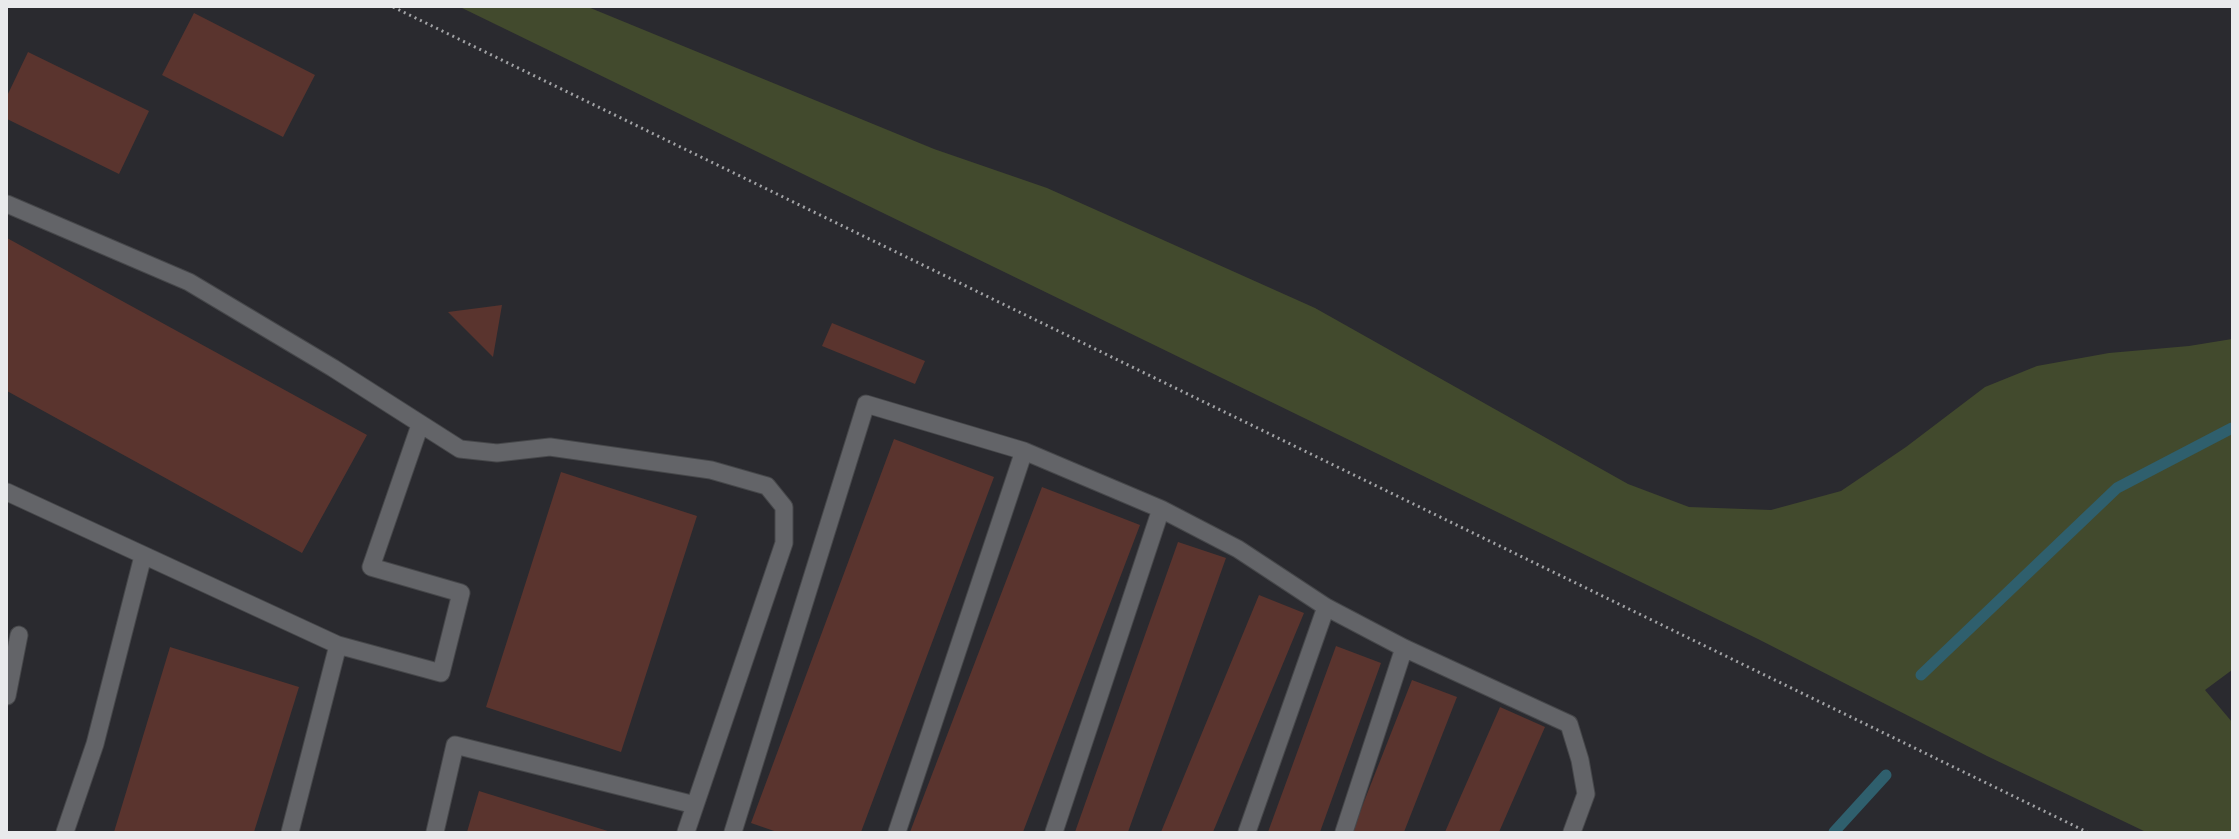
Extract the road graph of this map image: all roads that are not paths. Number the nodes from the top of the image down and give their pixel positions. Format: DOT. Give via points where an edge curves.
graph roads {
  1 [pos="7,204"];
  2 [pos="420,425"];
  3 [pos="1024,451"];
  4 [pos="7,492"];
  5 [pos="1161,509"];
  6 [pos="143,556"];
  7 [pos="1326,607"];
  8 [pos="19,635"];
  9 [pos="338,646"];
  10 [pos="1404,648"];
  11 [pos="7,696"];
  12 [pos="695,805"];
  13 [pos="66,832"];
  14 [pos="290,832"];
  15 [pos="435,832"];
  16 [pos="686,832"];
  17 [pos="733,832"];
  18 [pos="897,832"];
  19 [pos="1054,832"];
  20 [pos="1247,832"];
  21 [pos="1344,832"];
  22 [pos="1572,832"];
  1 -- 2 [label="lane" via="189,282 333,368"];
  2 -- 9 [label="lane" via="371,567 461,593 441,673"];
  2 -- 12 [label="lane" via="460,449 497,453 550,447 711,470 767,486 784,507 784,543"];
  3 -- 5 [label="lane"];
  3 -- 17 [label="lane" via="866,404"];
  3 -- 18 [label="lane"];
  4 -- 6 [label="lane"];
  5 -- 7 [label="lane" via="1238,549"];
  5 -- 19 [label="lane"];
  6 -- 9 [label="lane"];
  6 -- 13 [label="lane" via="95,744"];
  7 -- 10 [label="lane"];
  7 -- 20 [label="lane"];
  8 -- 11 [label="lane"];
  9 -- 14 [label="lane"];
  10 -- 21 [label="lane"];
  10 -- 22 [label="lane" via="1569,724 1580,760 1586,794"];
  12 -- 15 [label="lane" via="454,745"];
  12 -- 16 [label="lane"];
}
